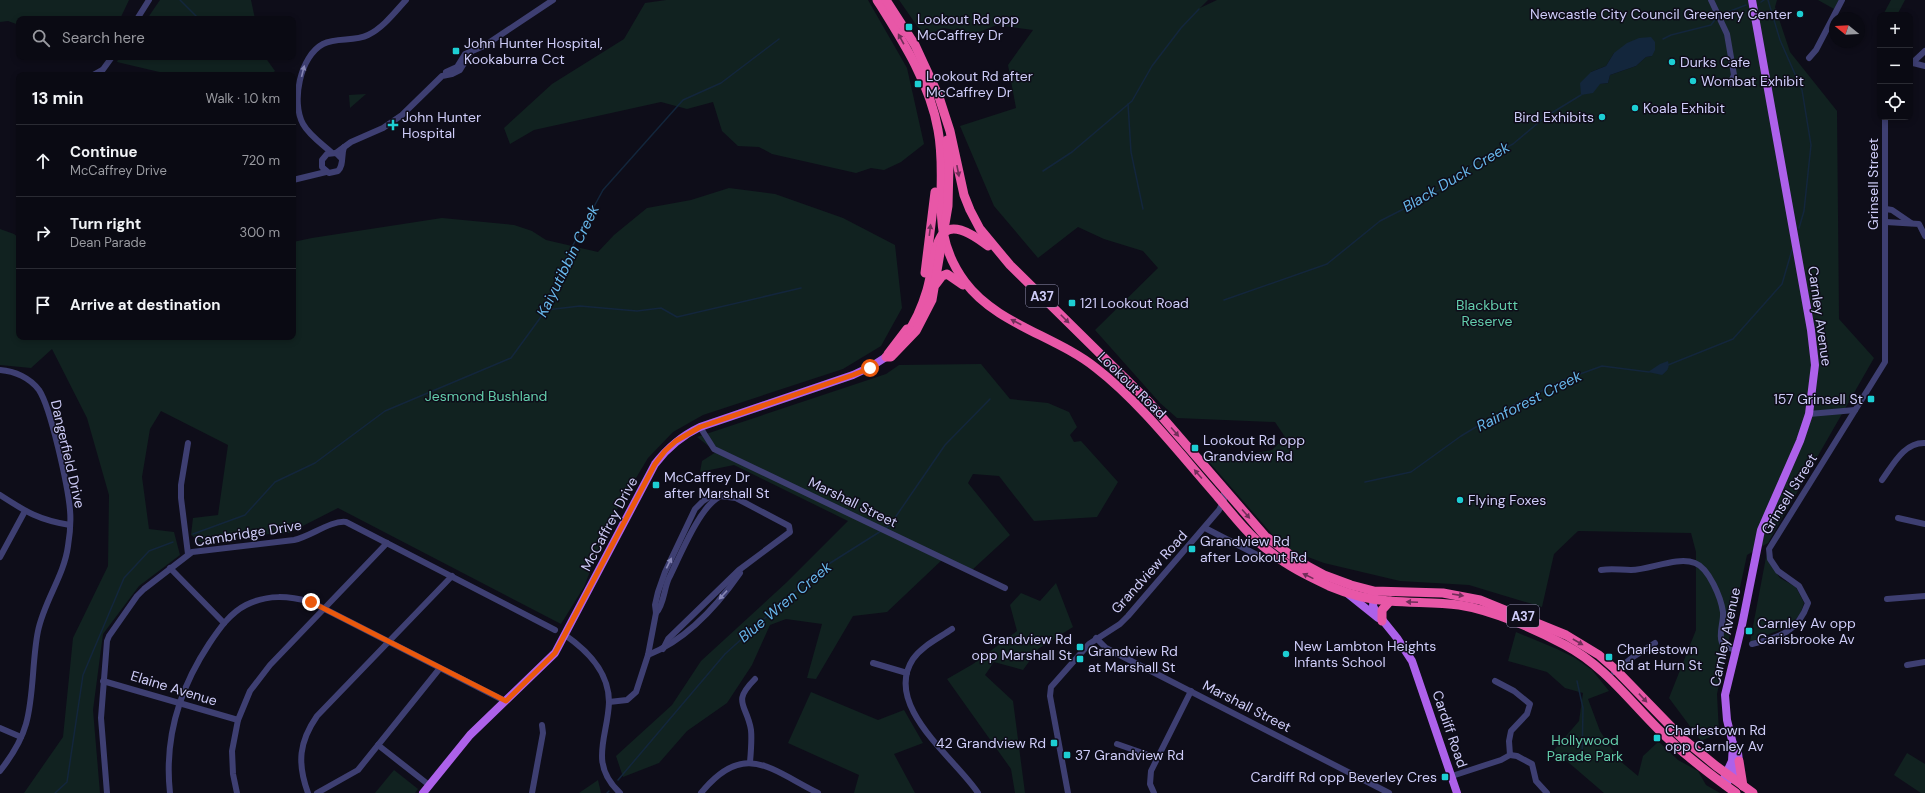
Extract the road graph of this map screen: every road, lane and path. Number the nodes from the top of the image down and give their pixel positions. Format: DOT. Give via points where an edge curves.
graph roads {
  1 [pos="149,0"];
  2 [pos="406,0"];
  3 [pos="553,0"];
  4 [pos="877,0"];
  5 [pos="886,0"];
  6 [pos="1711,0"];
  7 [pos="1752,0"];
  8 [pos="1842,0"];
  9 [pos="139,16"];
  10 [pos="1925,51"];
  11 [pos="1809,58"];
  12 [pos="110,60"];
  13 [pos="1913,62"];
  14 [pos="1913,64"];
  15 [pos="1925,66"];
  16 [pos="104,69"];
  17 [pos="98,72"];
  18 [pos="102,72"];
  19 [pos="1730,84"];
  20 [pos="942,106"];
  21 [pos="1885,120"];
  22 [pos="321,144"];
  23 [pos="344,147"];
  24 [pos="334,153"];
  25 [pos="341,158"];
  26 [pos="941,159"];
  27 [pos="322,160"];
  28 [pos="326,172"];
  29 [pos="311,174"];
  30 [pos="296,179"];
  31 [pos="1886,209"];
  32 [pos="1886,222"];
  33 [pos="1911,224"];
  34 [pos="1922,224"];
  35 [pos="964,230"];
  36 [pos="943,234"];
  37 [pos="1925,236"];
  38 [pos="951,259"];
  39 [pos="1010,265"];
  40 [pos="935,287"];
  41 [pos="968,287"];
  42 [pos="886,357"];
  43 [pos="0,370"];
  44 [pos="1855,410"];
  45 [pos="1809,414"];
  46 [pos="700,427"];
  47 [pos="188,442"];
  48 [pos="1925,443"];
  49 [pos="1882,480"];
  50 [pos="1224,489"];
  51 [pos="0,495"];
  52 [pos="1223,503"];
  53 [pos="25,511"];
  54 [pos="1898,518"];
  55 [pos="1925,524"];
  56 [pos="70,525"];
  57 [pos="1205,528"];
  58 [pos="387,543"];
  59 [pos="188,554"];
  60 [pos="0,557"];
  61 [pos="1265,559"];
  62 [pos="170,568"];
  63 [pos="1601,570"];
  64 [pos="452,576"];
  65 [pos="1005,588"];
  66 [pos="1344,592"];
  67 [pos="1374,595"];
  68 [pos="1925,596"];
  69 [pos="1887,599"];
  70 [pos="1390,601"];
  71 [pos="325,609"];
  72 [pos="1382,621"];
  73 [pos="224,623"];
  74 [pos="952,629"];
  75 [pos="555,630"];
  76 [pos="565,635"];
  77 [pos="1096,638"];
  78 [pos="390,642"];
  79 [pos="1655,643"];
  80 [pos="1752,644"];
  81 [pos="1735,650"];
  82 [pos="648,655"];
  83 [pos="1925,662"];
  84 [pos="873,663"];
  85 [pos="1907,665"];
  86 [pos="440,668"];
  87 [pos="1616,670"];
  88 [pos="907,673"];
  89 [pos="1609,677"];
  90 [pos="755,679"];
  91 [pos="103,680"];
  92 [pos="1495,681"];
  93 [pos="1191,691"];
  94 [pos="506,701"];
  95 [pos="179,702"];
  96 [pos="609,702"];
  97 [pos="238,720"];
  98 [pos="542,725"];
  99 [pos="0,728"];
  100 [pos="21,737"];
  101 [pos="1117,744"];
  102 [pos="1733,744"];
  103 [pos="378,745"];
  104 [pos="1510,755"];
  105 [pos="1157,758"];
  106 [pos="1739,761"];
  107 [pos="750,762"];
  108 [pos="0,771"];
  109 [pos="1452,776"];
  110 [pos="1726,780"];
  111 [pos="429,784"];
  112 [pos="1743,786"];
  113 [pos="107,793"];
  114 [pos="170,793"];
  115 [pos="237,793"];
  116 [pos="308,793"];
  117 [pos="317,793"];
  118 [pos="423,793"];
  119 [pos="532,793"];
  120 [pos="620,793"];
  121 [pos="700,793"];
  122 [pos="818,793"];
  123 [pos="978,793"];
  124 [pos="1068,793"];
  125 [pos="1154,793"];
  126 [pos="1389,793"];
  127 [pos="1457,793"];
  128 [pos="1547,793"];
  129 [pos="1736,793"];
  130 [pos="1753,793"];
  1 -- 9 [label="street"];
  22 -- 2 [label="street, one-way" via="303,123 298,98 304,67 312,51 332,40 366,36 376,30"];
  3 -- 23 [label="street" via="484,46 465,54 455,68 446,72 450,75 442,76 402,115 374,134"];
  26 -- 4 [label="highway, Lookout Road, one-way" via="935,114 910,55"];
  5 -- 20 [label="highway, Lookout Road / A37" via="916,45"];
  6 -- 19 [label="street" via="1727,34 1734,75"];
  7 -- 45 [label="main road, Carnley Avenue" via="1812,336 1815,365"];
  8 -- 11 [label="street" via="1816,50"];
  10 -- 13 [label="street"];
  12 -- 16 [label="street"];
  14 -- 15 [label="street"];
  16 -- 17 [label="street"];
  16 -- 18 [label="street"];
  20 -- 36 [label="highway" via="949,165 948,206"];
  20 -- 39 [label="highway, Lookout Road / A37, one-way" via="970,210 987,238"];
  21 -- 31 [label="street, Grinsell Street"];
  22 -- 24 [label="street"];
  22 -- 27 [label="street"];
  23 -- 24 [label="street"];
  23 -- 25 [label="street"];
  24 -- 25 [label="street"];
  24 -- 27 [label="street"];
  25 -- 28 [label="street" via="342,166 338,171"];
  26 -- 36 [label="highway, Lookout Road" via="939,204"];
  42 -- 26 [label="highway, one-way" via="909,325 920,296 937,163"];
  27 -- 28 [label="street"];
  27 -- 29 [label="street"];
  28 -- 29 [label="street"];
  29 -- 30 [label="street"];
  31 -- 32 [label="street, Grinsell Street"];
  31 -- 33 [label="street" via="1892,210"];
  32 -- 33 [label="street"];
  32 -- 44 [label="street, Grinsell Street" via="1885,362"];
  33 -- 34 [label="street"];
  34 -- 37 [label="street"];
  35 -- 36 [label="highway" via="952,229"];
  35 -- 38 [label="highway" via="955,231 950,236"];
  35 -- 39 [label="highway" via="978,238"];
  36 -- 38 [label="highway, Lookout Road"];
  36 -- 40 [label="highway"];
  36 -- 42 [label="highway" via="938,239 927,289 916,319 906,335"];
  38 -- 41 [label="highway, Lookout Road"];
  39 -- 50 [label="highway, Lookout Road / A37, one-way" via="1149,402"];
  40 -- 41 [label="highway" via="940,278 947,274"];
  40 -- 42 [label="highway" via="926,313 916,331 897,352 891,357"];
  52 -- 41 [label="highway, Lookout Road / A37, one-way" via="1109,378 1070,349 993,309"];
  42 -- 46 [label="main road, McCaffrey Drive" via="853,375"];
  43 -- 56 [label="street, Dangerfield Drive" via="27,379 36,387 44,401 68,495"];
  44 -- 45 [label="street"];
  44 -- 80 [label="street, Grinsell Street" via="1769,549 1770,559 1778,571 1799,586 1808,603 1804,616 1796,627 1770,640"];
  45 -- 81 [label="main road, Carnley Avenue" via="1800,441 1761,530"];
  46 -- 65 [label="street, Marshall Street" via="714,449"];
  46 -- 76 [label="main road, McCaffrey Drive" via="676,441 655,464"];
  47 -- 59 [label="street" via="181,498"];
  48 -- 49 [label="street" via="1917,443 1906,448"];
  50 -- 52 [label="street"];
  50 -- 67 [label="highway, Lookout Road / A37, one-way" via="1265,536 1289,555 1335,579"];
  51 -- 53 [label="street"];
  52 -- 57 [label="street, Grandview Road"];
  66 -- 52 [label="highway, Lookout Road / A37, one-way" via="1280,560 1261,545"];
  53 -- 56 [label="street" via="47,521"];
  53 -- 60 [label="street"];
  54 -- 55 [label="street"];
  56 -- 100 [label="street, Dangerfield Drive" via="66,559 38,629 26,722"];
  57 -- 61 [label="street"];
  57 -- 77 [label="street, Grandview Road" via="1128,616 1120,624"];
  58 -- 59 [label="street, Cambridge Drive" via="346,522 341,522 302,539"];
  58 -- 64 [label="street, Cambridge Drive"];
  58 -- 71 [label="street"];
  59 -- 62 [label="street, Cambridge Drive"];
  62 -- 73 [label="street"];
  62 -- 91 [label="street, Cambridge Drive" via="140,592 109,636"];
  63 -- 81 [label="street" via="1632,570 1685,561 1700,564 1719,594 1723,613 1722,642"];
  64 -- 75 [label="street, Cambridge Drive"];
  64 -- 78 [label="street"];
  66 -- 67 [label="highway, Lookout Road / A37"];
  66 -- 72 [label="main road"];
  67 -- 70 [label="highway, A37"];
  67 -- 72 [label="main road, Cardiff Road" via="1374,608"];
  67 -- 87 [label="highway, A37, one-way" via="1443,593 1480,600 1566,635 1599,655"];
  68 -- 69 [label="street"];
  70 -- 72 [label="highway" via="1382,610"];
  89 -- 70 [label="highway, A37, one-way" via="1564,644 1500,616 1463,606"];
  71 -- 73 [label="street" via="294,598 271,597 246,605"];
  71 -- 78 [label="street"];
  71 -- 97 [label="street" via="256,682"];
  72 -- 109 [label="main road, Cardiff Road" via="1412,661"];
  73 -- 95 [label="street" via="197,664"];
  74 -- 88 [label="street" via="917,654"];
  76 -- 94 [label="main road, McCaffrey Drive" via="555,653"];
  76 -- 96 [label="street" via="593,659 604,678"];
  77 -- 93 [label="street, Marshall Street" via="1106,648"];
  77 -- 124 [label="street, Grandview Road" via="1050,689"];
  78 -- 86 [label="street"];
  78 -- 116 [label="street" via="317,716 308,731 302,744 300,762"];
  79 -- 87 [label="street"];
  81 -- 102 [label="main road, Carnley Avenue" via="1725,695 1727,720"];
  82 -- 82 [label="street" via="655,606 665,572 695,509 703,501 712,495 736,498 789,526 790,532 747,564 668,639 663,648"];
  82 -- 96 [label="street" via="635,695 627,700"];
  83 -- 85 [label="street"];
  84 -- 88 [label="street"];
  86 -- 94 [label="street"];
  86 -- 103 [label="street"];
  87 -- 89 [label="street"];
  87 -- 110 [label="highway, A37, one-way" via="1665,722"];
  88 -- 123 [label="street" via="908,697 924,728 931,739 970,780"];
  89 -- 110 [label="highway, A37" via="1667,737"];
  90 -- 107 [label="street" via="745,690 742,699 750,729"];
  91 -- 95 [label="street, Elaine Avenue"];
  91 -- 113 [label="street, Cambridge Drive" via="101,718"];
  92 -- 104 [label="street" via="1514,691 1530,704 1527,714 1511,731"];
  93 -- 105 [label="street"];
  93 -- 126 [label="street, Marshall Street"];
  94 -- 111 [label="main road, McCaffrey Drive" via="470,735"];
  95 -- 97 [label="street, Elaine Avenue"];
  95 -- 114 [label="street" via="169,756"];
  96 -- 120 [label="street" via="602,742 602,760 606,775"];
  97 -- 115 [label="street" via="232,751"];
  98 -- 119 [label="street"];
  99 -- 100 [label="street"];
  100 -- 108 [label="street, Dangerfield Drive"];
  101 -- 105 [label="street"];
  102 -- 106 [label="main road, Carnley Avenue"];
  102 -- 110 [label="main road, Carnley Avenue" via="1732,761"];
  103 -- 111 [label="street"];
  103 -- 117 [label="street" via="358,770"];
  104 -- 109 [label="street"];
  104 -- 128 [label="street" via="1532,764 1536,781"];
  105 -- 125 [label="street" via="1150,777"];
  106 -- 110 [label="main road"];
  106 -- 112 [label="highway"];
  107 -- 121 [label="street" via="737,764 723,771"];
  107 -- 122 [label="street" via="774,770"];
  109 -- 127 [label="main road, Cardiff Road"];
  110 -- 112 [label="highway, A37"];
  110 -- 129 [label="highway, A37"];
  111 -- 118 [label="main road, McCaffrey Drive"];
  112 -- 130 [label="highway, A37"];
}
